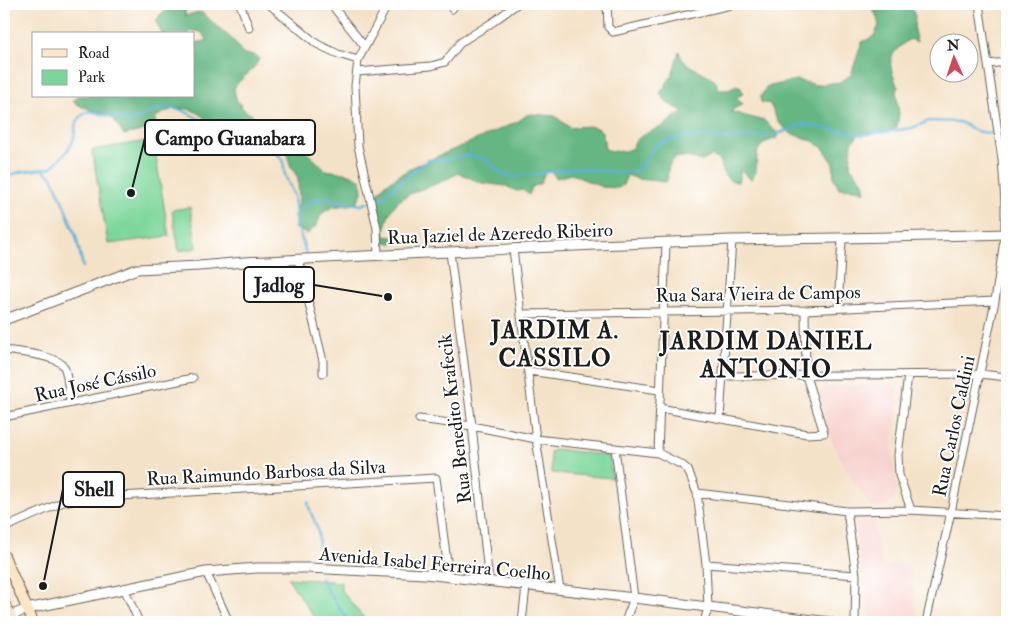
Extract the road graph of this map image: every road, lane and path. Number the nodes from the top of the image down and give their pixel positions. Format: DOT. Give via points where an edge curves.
graph roads {
  1 [pos="240,4"];
  2 [pos="269,4"];
  3 [pos="331,4"];
  4 [pos="388,4"];
  5 [pos="517,4"];
  6 [pos="607,4"];
  7 [pos="735,4"];
  8 [pos="979,4"];
  9 [pos="249,28"];
  10 [pos="365,47"];
  11 [pos="358,60"];
  12 [pos="1007,62"];
  13 [pos="988,64"];
  14 [pos="357,72"];
  15 [pos="1006,234"];
  16 [pos="842,239"];
  17 [pos="732,240"];
  18 [pos="666,243"];
  19 [pos="513,249"];
  20 [pos="450,252"];
  21 [pos="378,255"];
  22 [pos="298,259"];
  23 [pos="995,301"];
  24 [pos="838,308"];
  25 [pos="805,310"];
  26 [pos="663,312"];
  27 [pos="728,312"];
  28 [pos="522,314"];
  29 [pos="4,320"];
  30 [pos="4,350"];
  31 [pos="529,371"];
  32 [pos="323,373"];
  33 [pos="980,374"];
  34 [pos="908,375"];
  35 [pos="723,376"];
  36 [pos="806,376"];
  37 [pos="1007,377"];
  38 [pos="193,378"];
  39 [pos="660,390"];
  40 [pos="70,403"];
  41 [pos="659,408"];
  42 [pos="4,417"];
  43 [pos="720,418"];
  44 [pos="419,419"];
  45 [pos="472,426"];
  46 [pos="536,439"];
  47 [pos="615,448"];
  48 [pos="658,453"];
  49 [pos="697,493"];
  50 [pos="847,510"];
  51 [pos="911,510"];
  52 [pos="951,512"];
  53 [pos="1007,516"];
  54 [pos="4,528"];
  55 [pos="4,556"];
  56 [pos="706,564"];
  57 [pos="206,572"];
  58 [pos="856,575"];
  59 [pos="449,577"];
  60 [pos="489,582"];
  61 [pos="526,586"];
  62 [pos="124,588"];
  63 [pos="560,590"];
  64 [pos="634,598"];
  65 [pos="4,603"];
  66 [pos="708,608"];
  67 [pos="27,609"];
  68 [pos="1007,618"];
  69 [pos="11,619"];
  70 [pos="780,620"];
  71 [pos="33,622"];
  72 [pos="139,622"];
  73 [pos="229,622"];
  74 [pos="522,622"];
  75 [pos="625,622"];
  76 [pos="704,622"];
  77 [pos="830,622"];
  78 [pos="856,622"];
  79 [pos="926,622"];
  80 [pos="1006,622"];
  1 -- 9 [label="street"];
  2 -- 11 [label="street" via="318,44"];
  3 -- 10 [label="street"];
  4 -- 10 [label="street"];
  5 -- 14 [label="street" via="461,42 445,62"];
  6 -- 7 [label="street" via="608,27 613,32"];
  8 -- 13 [label="street, Rua Carlos Caldini"];
  10 -- 11 [label="street"];
  11 -- 14 [label="street"];
  12 -- 13 [label="street"];
  13 -- 15 [label="street, Rua Carlos Caldini" via="1004,179"];
  14 -- 21 [label="street" via="358,146 377,228"];
  15 -- 16 [label="street, Rua Jaziel de Azeredo Ribeiro"];
  15 -- 23 [label="street, Rua Carlos Caldini"];
  16 -- 17 [label="street, Rua Jaziel de Azeredo Ribeiro"];
  16 -- 24 [label="street"];
  17 -- 18 [label="street, Rua Jaziel de Azeredo Ribeiro"];
  17 -- 27 [label="street"];
  18 -- 19 [label="street, Rua Jaziel de Azeredo Ribeiro"];
  18 -- 26 [label="street"];
  19 -- 20 [label="street, Rua Jaziel de Azeredo Ribeiro"];
  19 -- 28 [label="street"];
  20 -- 21 [label="street, Rua Jaziel de Azeredo Ribeiro"];
  20 -- 45 [label="street, Rua Benedito Krafecik"];
  21 -- 22 [label="street, Rua Jaziel de Azeredo Ribeiro"];
  22 -- 29 [label="street, Rua Jaziel de Azeredo Ribeiro" via="137,269"];
  22 -- 32 [label="street" via="323,361"];
  23 -- 24 [label="street, Rua Sara Vieira de Campos"];
  23 -- 33 [label="street, Rua Carlos Caldini"];
  24 -- 25 [label="street, Rua Sara Vieira de Campos"];
  25 -- 27 [label="street, Rua Sara Vieira de Campos"];
  25 -- 36 [label="street"];
  26 -- 27 [label="street, Rua Sara Vieira de Campos"];
  26 -- 28 [label="street, Rua Sara Vieira de Campos"];
  26 -- 39 [label="street"];
  27 -- 35 [label="street"];
  28 -- 31 [label="street"];
  30 -- 40 [label="street" via="59,362 64,367"];
  31 -- 39 [label="street"];
  31 -- 46 [label="street"];
  33 -- 34 [label="street"];
  33 -- 37 [label="street"];
  33 -- 52 [label="street, Rua Carlos Caldini"];
  34 -- 36 [label="street"];
  34 -- 51 [label="street" via="898,455 899,475"];
  35 -- 36 [label="street"];
  35 -- 43 [label="street"];
  36 -- 43 [label="street" via="824,434 807,434"];
  38 -- 40 [label="street, Rua José Cássilo"];
  39 -- 41 [label="street"];
  40 -- 42 [label="street, Rua José Cássilo"];
  41 -- 43 [label="street"];
  41 -- 48 [label="street"];
  44 -- 45 [label="street"];
  45 -- 46 [label="street"];
  45 -- 60 [label="street, Rua Benedito Krafecik"];
  46 -- 47 [label="street"];
  46 -- 63 [label="street"];
  47 -- 48 [label="street"];
  47 -- 64 [label="street"];
  48 -- 49 [label="street" via="688,470"];
  49 -- 50 [label="street"];
  49 -- 56 [label="street"];
  50 -- 51 [label="street"];
  50 -- 58 [label="street"];
  51 -- 52 [label="street"];
  52 -- 53 [label="street"];
  52 -- 79 [label="street, Rua Carlos Caldini"];
  54 -- 59 [label="street, Rua Raimundo Barbosa da Silva" via="63,502 84,498 436,478"];
  55 -- 67 [label="main road"];
  56 -- 58 [label="street"];
  56 -- 66 [label="street"];
  57 -- 59 [label="street, Avenida Isabel Ferreira Coelho" via="308,568"];
  57 -- 62 [label="street, Avenida Isabel Ferreira Coelho"];
  57 -- 73 [label="street"];
  58 -- 78 [label="street"];
  59 -- 60 [label="street, Avenida Isabel Ferreira Coelho"];
  60 -- 61 [label="street, Avenida Isabel Ferreira Coelho"];
  61 -- 63 [label="street, Avenida Isabel Ferreira Coelho"];
  61 -- 74 [label="street"];
  62 -- 67 [label="street, Avenida Isabel Ferreira Coelho"];
  62 -- 72 [label="street"];
  63 -- 64 [label="street, Avenida Isabel Ferreira Coelho"];
  64 -- 66 [label="street, Avenida Isabel Ferreira Coelho"];
  64 -- 75 [label="street"];
  65 -- 69 [label="main road"];
  66 -- 70 [label="street, Avenida Isabel Ferreira Coelho"];
  66 -- 76 [label="street"];
  67 -- 69 [label="street, Avenida Isabel Ferreira Coelho"];
  67 -- 71 [label="main road"];
  68 -- 80 [label="street"];
  70 -- 77 [label="street, Avenida Isabel Ferreira Coelho"];
}
